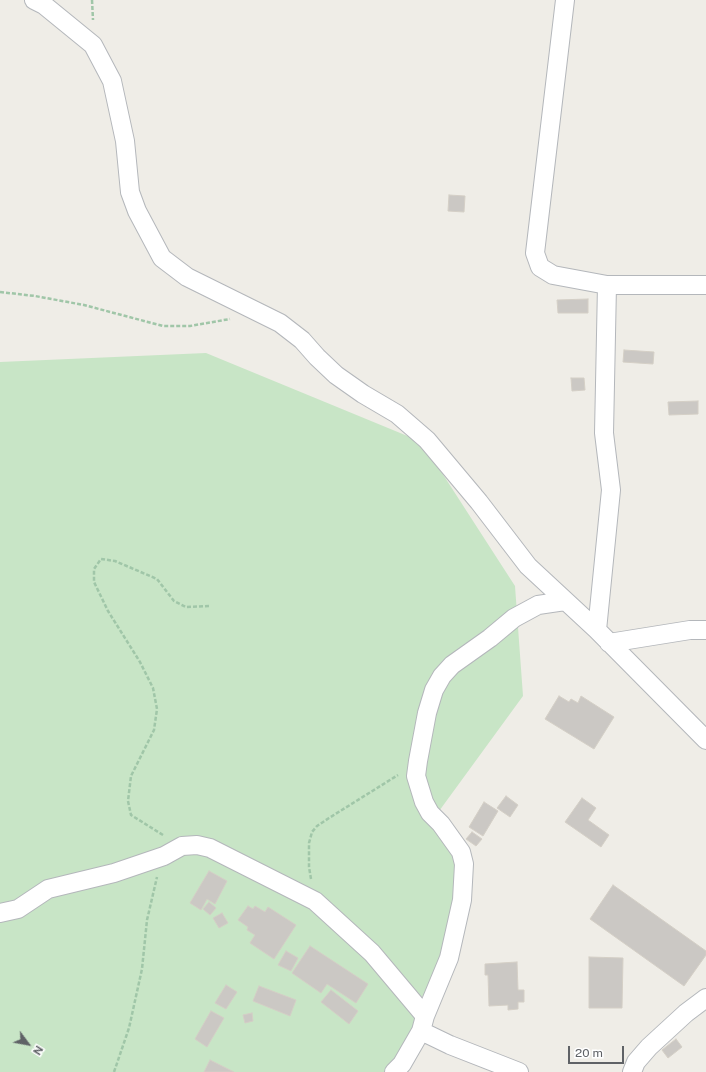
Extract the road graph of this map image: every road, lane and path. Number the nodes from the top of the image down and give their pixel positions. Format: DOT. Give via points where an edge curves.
graph roads {
  1 [pos="34,0"];
  2 [pos="566,0"];
  3 [pos="706,284"];
  4 [pos="607,285"];
  5 [pos="0,292"];
  6 [pos="232,319"];
  7 [pos="565,601"];
  8 [pos="210,606"];
  9 [pos="706,630"];
  10 [pos="603,636"];
  11 [pos="706,740"];
  12 [pos="418,761"];
  13 [pos="182,846"];
  14 [pos="164,856"];
  15 [pos="315,901"];
  16 [pos="0,913"];
  17 [pos="706,998"];
  18 [pos="423,1023"];
  19 [pos="114,1072"];
  20 [pos="394,1072"];
  21 [pos="519,1072"];
  22 [pos="632,1072"];
  1 -- 7 [label="street" via="44,5 93,45 112,81 125,141 130,192 162,258 187,277 280,323 302,340 336,375 397,414 427,440 528,566"];
  2 -- 4 [label="street" via="535,253 540,267 553,275"];
  3 -- 4 [label="street"];
  4 -- 10 [label="street" via="604,433 611,490"];
  5 -- 6 [label="path" via="84,305 163,326 190,326"];
  7 -- 10 [label="street"];
  7 -- 12 [label="street" via="538,605 514,618 452,665 434,690"];
  8 -- 13 [label="path" via="186,607 174,601 157,579 116,560 101,559 94,569 94,582 153,688 157,709 154,730 131,776 128,801 131,815"];
  9 -- 10 [label="street"];
  10 -- 11 [label="street"];
  12 -- 15 [label="path" via="317,826 312,832 309,843 309,866"];
  12 -- 18 [label="street" via="416,776 424,802 461,852 464,864 462,900 449,958"];
  13 -- 14 [label="street"];
  13 -- 15 [label="street" via="210,848"];
  14 -- 16 [label="street" via="114,873 48,889 18,909"];
  14 -- 19 [label="path" via="155,882 147,920 142,969 129,1028"];
  15 -- 18 [label="street" via="372,953"];
  17 -- 22 [label="street" via="649,1046 636,1062"];
  18 -- 20 [label="street" via="402,1064"];
  18 -- 21 [label="street" via="450,1045"];
}
